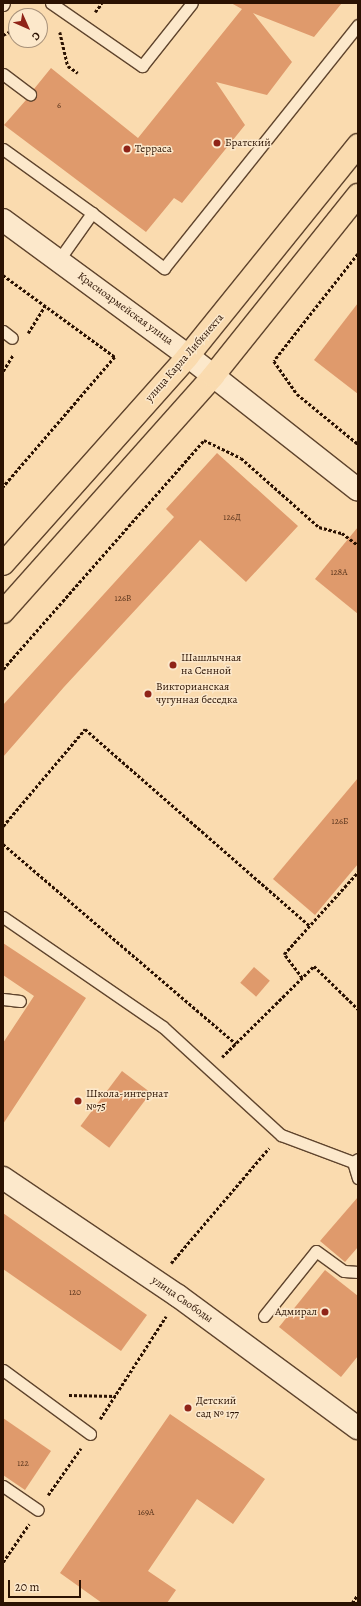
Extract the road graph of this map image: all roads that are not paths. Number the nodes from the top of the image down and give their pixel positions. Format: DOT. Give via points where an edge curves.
graph roads {
  1 [pos="51,3"];
  2 [pos="192,3"];
  3 [pos="358,26"];
  4 [pos="3,74"];
  5 [pos="30,94"];
  6 [pos="358,145"];
  7 [pos="3,149"];
  8 [pos="358,195"];
  9 [pos="92,213"];
  10 [pos="3,220"];
  11 [pos="58,261"];
  12 [pos="3,331"];
  13 [pos="12,338"];
  14 [pos="188,356"];
  15 [pos="213,376"];
  16 [pos="358,490"];
  17 [pos="3,564"];
  18 [pos="3,612"];
  19 [pos="3,917"];
  20 [pos="3,999"];
  21 [pos="20,1001"];
  22 [pos="356,1161"];
  23 [pos="3,1178"];
  24 [pos="358,1178"];
  25 [pos="358,1272"];
  26 [pos="264,1316"];
  27 [pos="3,1370"];
  28 [pos="358,1428"];
  29 [pos="90,1434"];
  30 [pos="3,1486"];
  31 [pos="38,1510"];
  1 -- 2 [label="lane" via="142,66"];
  3 -- 9 [label="lane" via="164,268"];
  4 -- 5 [label="lane"];
  6 -- 14 [label="main road, улица Карла Либкнехта"];
  7 -- 9 [label="lane"];
  8 -- 15 [label="main road"];
  9 -- 11 [label="lane"];
  10 -- 11 [label="street, Красноармейская улица"];
  11 -- 14 [label="street, Красноармейская улица"];
  12 -- 13 [label="lane"];
  14 -- 15 [label="street, Красноармейская улица"];
  14 -- 17 [label="main road, улица Карла Либкнехта"];
  15 -- 16 [label="street, Красноармейская улица"];
  15 -- 18 [label="main road"];
  19 -- 22 [label="lane" via="163,1027 281,1135"];
  20 -- 21 [label="lane"];
  22 -- 24 [label="lane"];
  23 -- 28 [label="street, улица Свободы" via="178,1296"];
  25 -- 26 [label="lane" via="344,1271 316,1251"];
  27 -- 29 [label="lane"];
  30 -- 31 [label="lane"];
}
